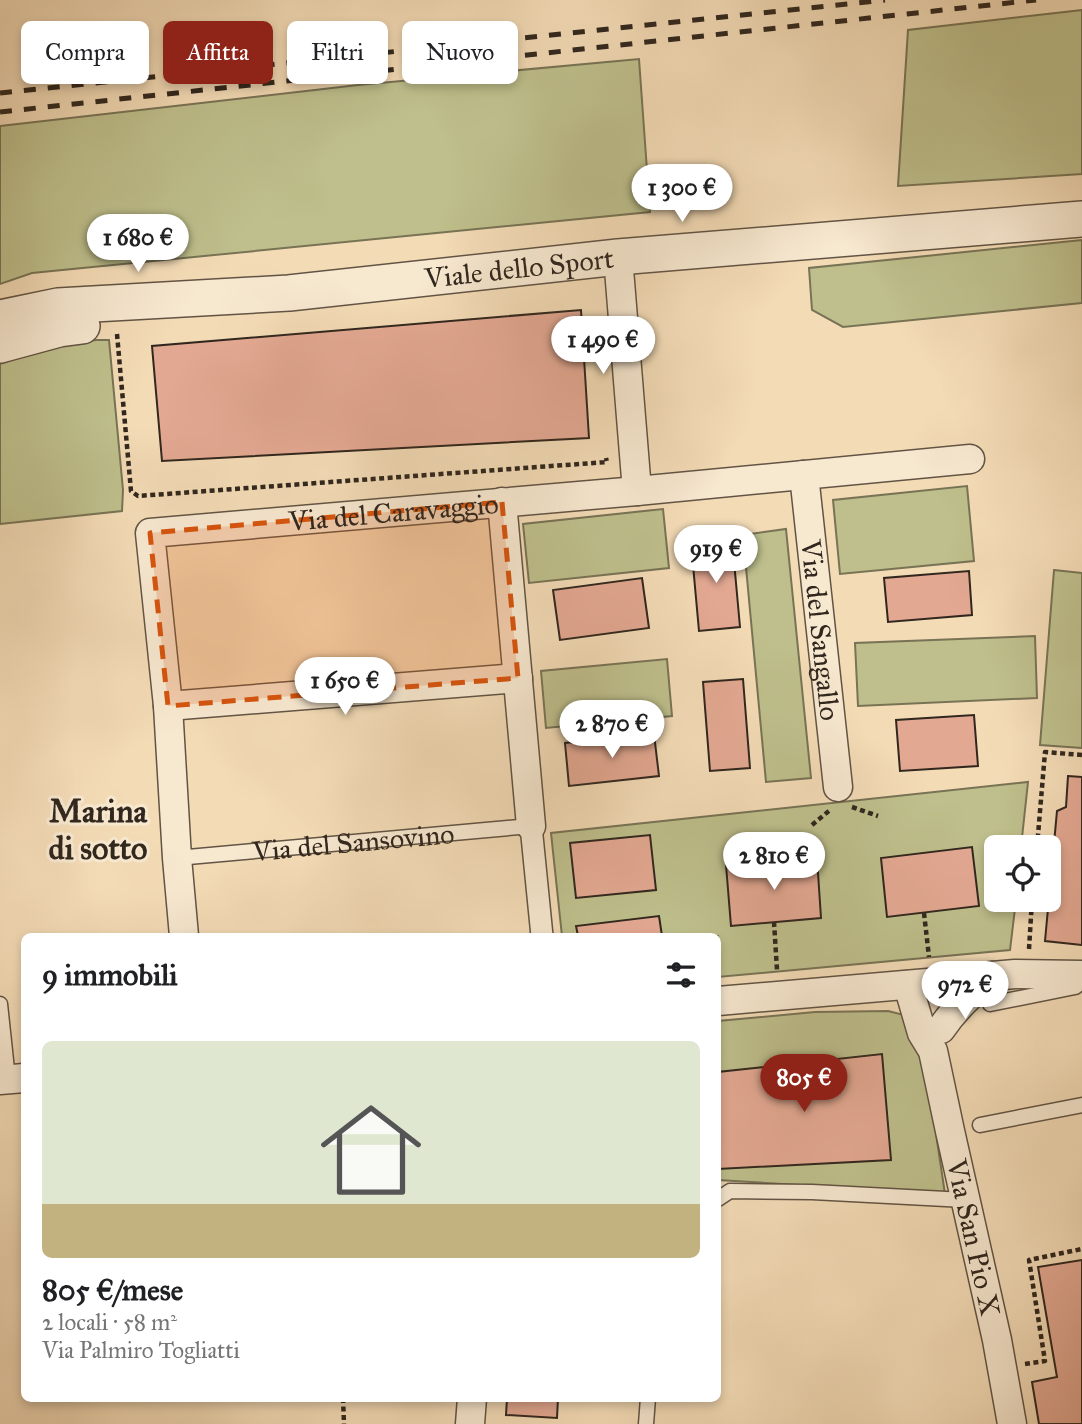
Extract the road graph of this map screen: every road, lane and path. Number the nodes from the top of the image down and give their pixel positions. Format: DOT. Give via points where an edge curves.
graph roads {
  1 [pos="1082,219"];
  2 [pos="618,257"];
  3 [pos="289,293"];
  4 [pos="0,318"];
  5 [pos="117,334"];
  6 [pos="0,345"];
  7 [pos="606,448"];
  8 [pos="970,459"];
  9 [pos="804,475"];
  10 [pos="636,491"];
  11 [pos="502,502"];
  12 [pos="518,678"];
  13 [pos="168,706"];
  14 [pos="1082,755"];
  15 [pos="837,796"];
  16 [pos="812,825"];
  17 [pos="531,826"];
  18 [pos="1038,835"];
  19 [pos="177,858"];
  20 [pos="1031,912"];
  21 [pos="924,913"];
  22 [pos="774,922"];
  23 [pos="184,933"];
  24 [pos="542,933"];
  25 [pos="1036,950"];
  26 [pos="935,974"];
  27 [pos="1082,975"];
  28 [pos="992,976"];
  29 [pos="778,978"];
  30 [pos="1082,982"];
  31 [pos="908,985"];
  32 [pos="721,1001"];
  33 [pos="0,1004"];
  34 [pos="990,1004"];
  35 [pos="937,1040"];
  36 [pos="11,1079"];
  37 [pos="1082,1105"];
  38 [pos="980,1125"];
  39 [pos="721,1197"];
  40 [pos="965,1200"];
  41 [pos="1082,1249"];
  42 [pos="1021,1365"];
  43 [pos="343,1402"];
  44 [pos="472,1402"];
  45 [pos="648,1402"];
  46 [pos="344,1424"];
  47 [pos="470,1424"];
  48 [pos="646,1424"];
  49 [pos="1012,1424"];
  1 -- 2 [label="street, Viale dello Sport"];
  2 -- 3 [label="street, Viale dello Sport"];
  2 -- 10 [label="street"];
  3 -- 4 [label="street, Viale dello Sport" via="58,306"];
  3 -- 6 [label="street, Viale dello Sport" via="60,330"];
  5 -- 7 [label="path" via="131,491 138,495 607,462"];
  8 -- 9 [label="street, Via del Caravaggio"];
  9 -- 10 [label="street, Via del Caravaggio"];
  9 -- 15 [label="street, Via del Sangallo"];
  10 -- 11 [label="street, Via del Caravaggio"];
  11 -- 12 [label="street"];
  11 -- 13 [label="street, Via del Caravaggio" via="150,533"];
  12 -- 13 [label="street"];
  12 -- 17 [label="street"];
  13 -- 19 [label="street"];
  14 -- 18 [label="path" via="1045,751"];
  15 -- 16 [label="path"];
  17 -- 19 [label="lane, Via del Sansovino"];
  17 -- 24 [label="street"];
  19 -- 23 [label="street"];
  20 -- 25 [label="path" via="1028,949"];
  21 -- 26 [label="path"];
  22 -- 29 [label="path"];
  26 -- 28 [label="street"];
  26 -- 31 [label="street"];
  26 -- 35 [label="street, Via San Pio X"];
  27 -- 28 [label="street"];
  28 -- 35 [label="street" via="951,1013"];
  30 -- 34 [label="lane"];
  31 -- 32 [label="street"];
  31 -- 35 [label="street, Via San Pio X" via="922,1032"];
  33 -- 36 [label="lane"];
  35 -- 40 [label="street, Via San Pio X"];
  37 -- 38 [label="lane"];
  39 -- 40 [label="lane" via="730,1191 812,1192"];
  40 -- 49 [label="street, Via San Pio X"];
  41 -- 42 [label="path" via="1029,1261 1045,1361"];
  43 -- 46 [label="path"];
  44 -- 47 [label="street"];
  45 -- 48 [label="lane"];
}
